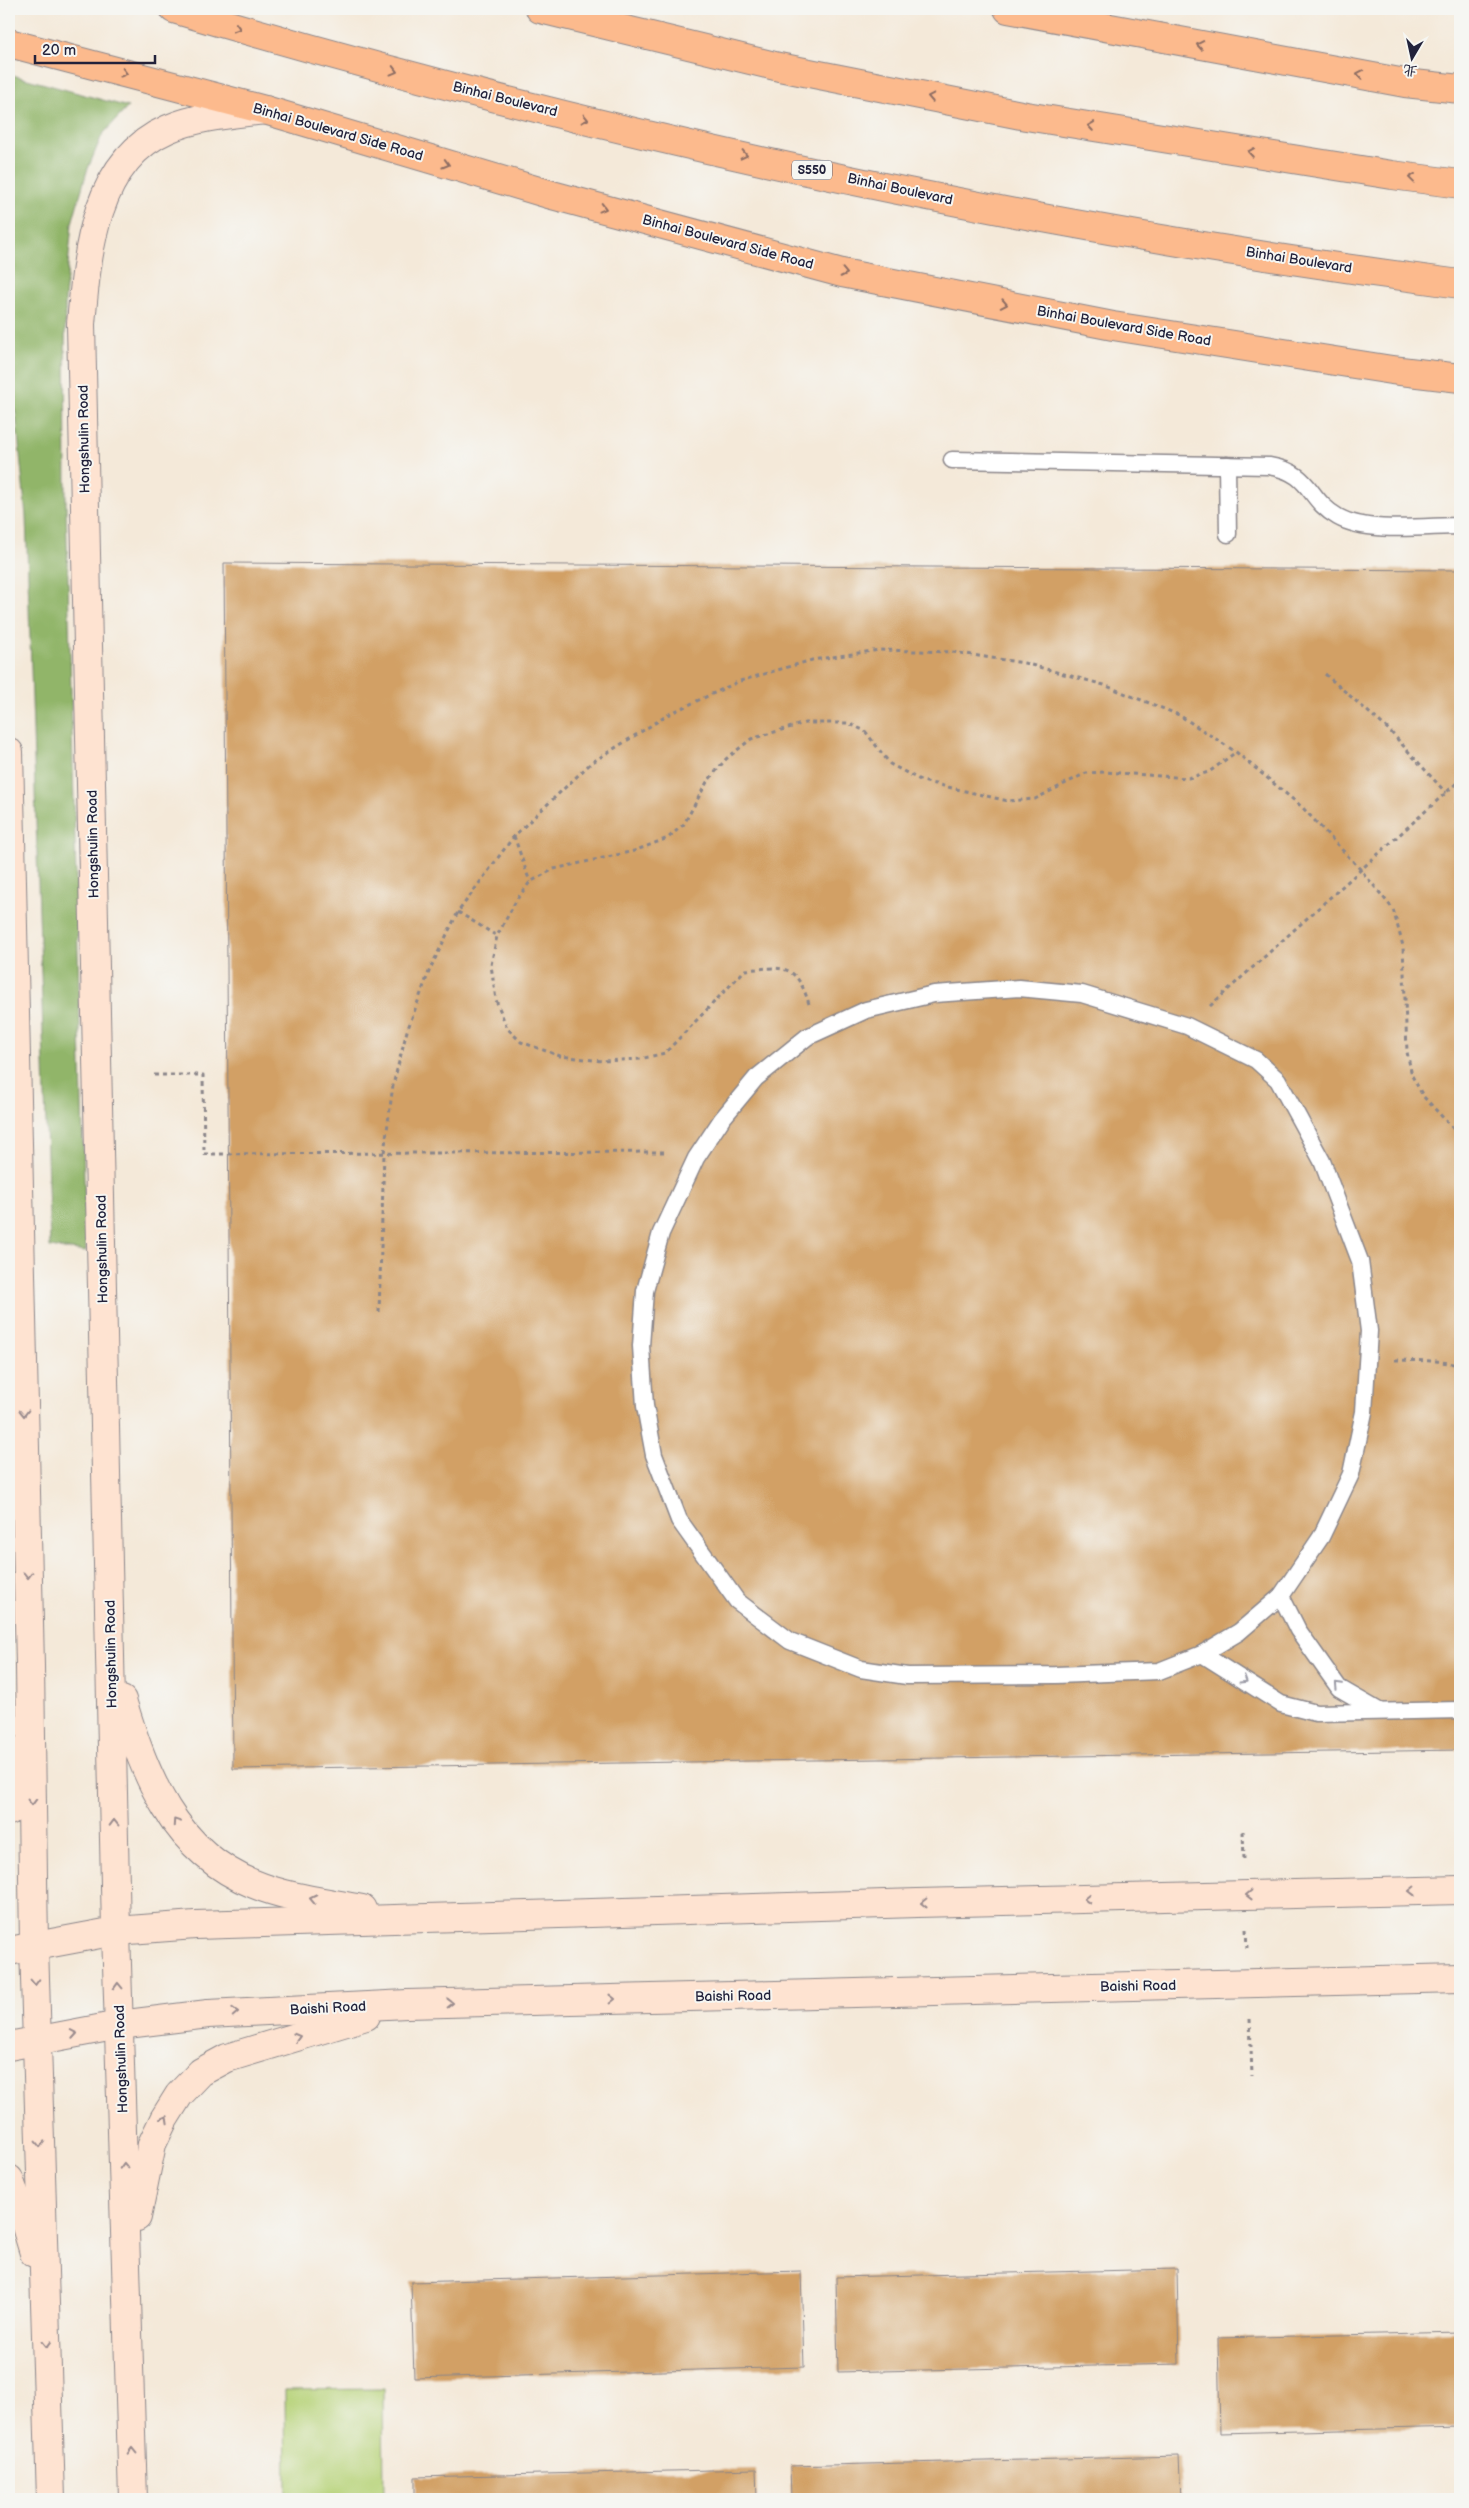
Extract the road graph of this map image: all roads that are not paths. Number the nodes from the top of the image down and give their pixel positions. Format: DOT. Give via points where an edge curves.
graph roads {
  1 [pos="174,9"];
  2 [pos="540,9"];
  3 [pos="1008,9"];
  4 [pos="9,43"];
  5 [pos="1460,89"];
  6 [pos="265,110"];
  7 [pos="1460,184"];
  8 [pos="1460,284"];
  9 [pos="1460,378"];
  10 [pos="952,460"];
  11 [pos="1228,465"];
  12 [pos="1460,526"];
  13 [pos="1228,534"];
  14 [pos="9,752"];
  15 [pos="1281,1596"];
  16 [pos="1202,1654"];
  17 [pos="30,1666"];
  18 [pos="112,1667"];
  19 [pos="1460,1710"];
  20 [pos="1378,1711"];
  21 [pos="9,1811"];
  22 [pos="1460,1890"];
  23 [pos="412,1919"];
  24 [pos="116,1931"];
  25 [pos="21,1949"];
  26 [pos="1460,1978"];
  27 [pos="407,2004"];
  28 [pos="120,2025"];
  29 [pos="36,2040"];
  30 [pos="9,2046"];
  31 [pos="9,2179"];
  32 [pos="127,2267"];
  33 [pos="46,2295"];
  34 [pos="51,2499"];
  35 [pos="133,2499"];
  1 -- 8 [label="main road, Binhai Boulevard / S550, one-way" via="492,97 1002,211"];
  7 -- 2 [label="main road, one-way" via="1026,116 778,67"];
  5 -- 3 [label="main road, one-way" via="1405,82"];
  4 -- 6 [label="main road, Binhai Boulevard Side Road, one-way"];
  6 -- 9 [label="main road, Binhai Boulevard Side Road, one-way" via="552,195 842,273 1113,326"];
  6 -- 18 [label="street, Hongshulin Road" via="212,117 168,129 128,156 106,194 87,257 81,324"];
  10 -- 11 [label="lane"];
  11 -- 12 [label="lane" via="1286,469 1305,482 1327,510 1357,524 1375,527"];
  11 -- 13 [label="lane"];
  14 -- 17 [label="street, one-way"];
  15 -- 16 [label="lane" via="1239,1632"];
  15 -- 16 [label="lane" via="1321,1537 1351,1474 1364,1412 1369,1331 1360,1261 1322,1161 1278,1080 1256,1060 1187,1026 1082,994 1019,988 934,994 866,1010 807,1038 756,1078 722,1119 696,1158 661,1233 645,1291 641,1346 645,1406 654,1455 679,1520 737,1601 790,1641 861,1669 907,1676 1159,1671"];
  20 -- 15 [label="lane, one-way" via="1339,1688 1298,1630"];
  16 -- 20 [label="lane, one-way" via="1281,1704 1316,1713"];
  17 -- 21 [label="street"];
  17 -- 25 [label="street, one-way"];
  23 -- 18 [label="street, one-way" via="255,1885 217,1865 185,1836 160,1798 136,1746"];
  24 -- 18 [label="street, Hongshulin Road, one-way"];
  19 -- 20 [label="lane"];
  22 -- 23 [label="street, one-way"];
  23 -- 24 [label="street" via="195,1925"];
  24 -- 25 [label="street"];
  28 -- 24 [label="street, Hongshulin Road, one-way"];
  25 -- 29 [label="street, one-way"];
  27 -- 26 [label="street, Baishi Road, one-way"];
  28 -- 27 [label="street, Baishi Road, one-way" via="208,2014"];
  32 -- 27 [label="street, one-way" via="152,2144 179,2095 201,2072 227,2058"];
  29 -- 28 [label="street, Baishi Road, one-way"];
  32 -- 28 [label="street, Hongshulin Road, one-way"];
  29 -- 30 [label="street, Baishi Road"];
  29 -- 33 [label="street, one-way"];
  31 -- 33 [label="street"];
  35 -- 32 [label="street, Hongshulin Road, one-way"];
  33 -- 34 [label="street, one-way"];
}
